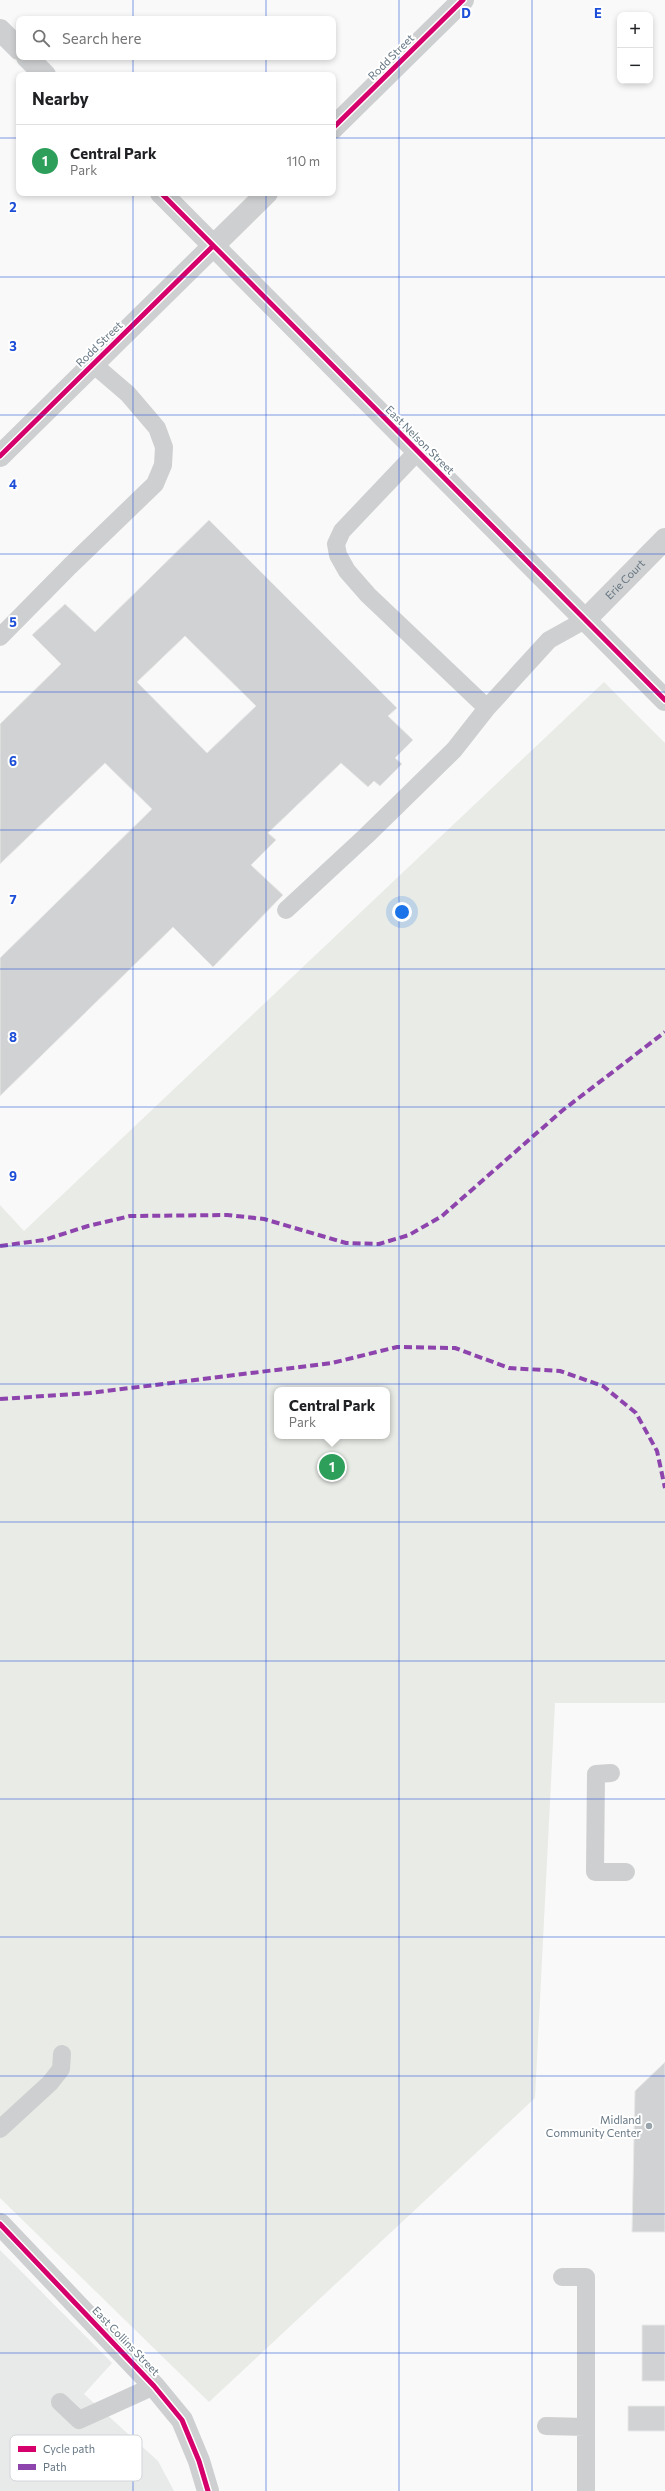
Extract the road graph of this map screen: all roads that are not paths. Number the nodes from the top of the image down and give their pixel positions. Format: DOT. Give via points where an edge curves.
graph roads {
  1 [pos="463,0"];
  2 [pos="0,30"];
  3 [pos="16,46"];
  4 [pos="30,60"];
  5 [pos="42,72"];
  6 [pos="336,125"];
  7 [pos="164,196"];
  8 [pos="264,196"];
  9 [pos="213,246"];
  10 [pos="93,364"];
  11 [pos="417,452"];
  12 [pos="0,456"];
  13 [pos="665,539"];
  14 [pos="585,620"];
  15 [pos="0,637"];
  16 [pos="665,700"];
  17 [pos="487,708"];
  18 [pos="286,910"];
  19 [pos="612,1773"];
  20 [pos="626,1872"];
  21 [pos="62,2054"];
  22 [pos="0,2129"];
  23 [pos="0,2224"];
  24 [pos="562,2277"];
  25 [pos="154,2386"];
  26 [pos="60,2402"];
  27 [pos="546,2426"];
  28 [pos="586,2427"];
  29 [pos="208,2491"];
  30 [pos="586,2491"];
  1 -- 6 [label="street, Rodd Street"];
  2 -- 3 [label="street"];
  4 -- 5 [label="street"];
  7 -- 9 [label="street, East Nelson Street"];
  8 -- 9 [label="street, Rodd Street"];
  9 -- 10 [label="street, Rodd Street"];
  9 -- 11 [label="street, East Nelson Street"];
  10 -- 12 [label="street, Rodd Street"];
  10 -- 15 [label="lane" via="141,406 157,428 164,447 163,465 155,484"];
  11 -- 14 [label="street, East Nelson Street"];
  11 -- 17 [label="lane" via="342,531 336,544 338,555 347,571 368,595"];
  13 -- 14 [label="street, Erie Court"];
  14 -- 16 [label="street, East Nelson Street"];
  14 -- 17 [label="lane" via="549,640"];
  17 -- 18 [label="lane" via="454,750"];
  19 -- 20 [label="lane" via="596,1774 595,1872"];
  21 -- 22 [label="lane" via="61,2068 50,2083"];
  23 -- 25 [label="street, East Collins Street"];
  24 -- 28 [label="lane" via="586,2277"];
  25 -- 26 [label="lane" via="79,2420"];
  25 -- 29 [label="street, East Collins Street" via="182,2420 200,2461"];
  27 -- 28 [label="lane"];
  28 -- 30 [label="lane"];
}
